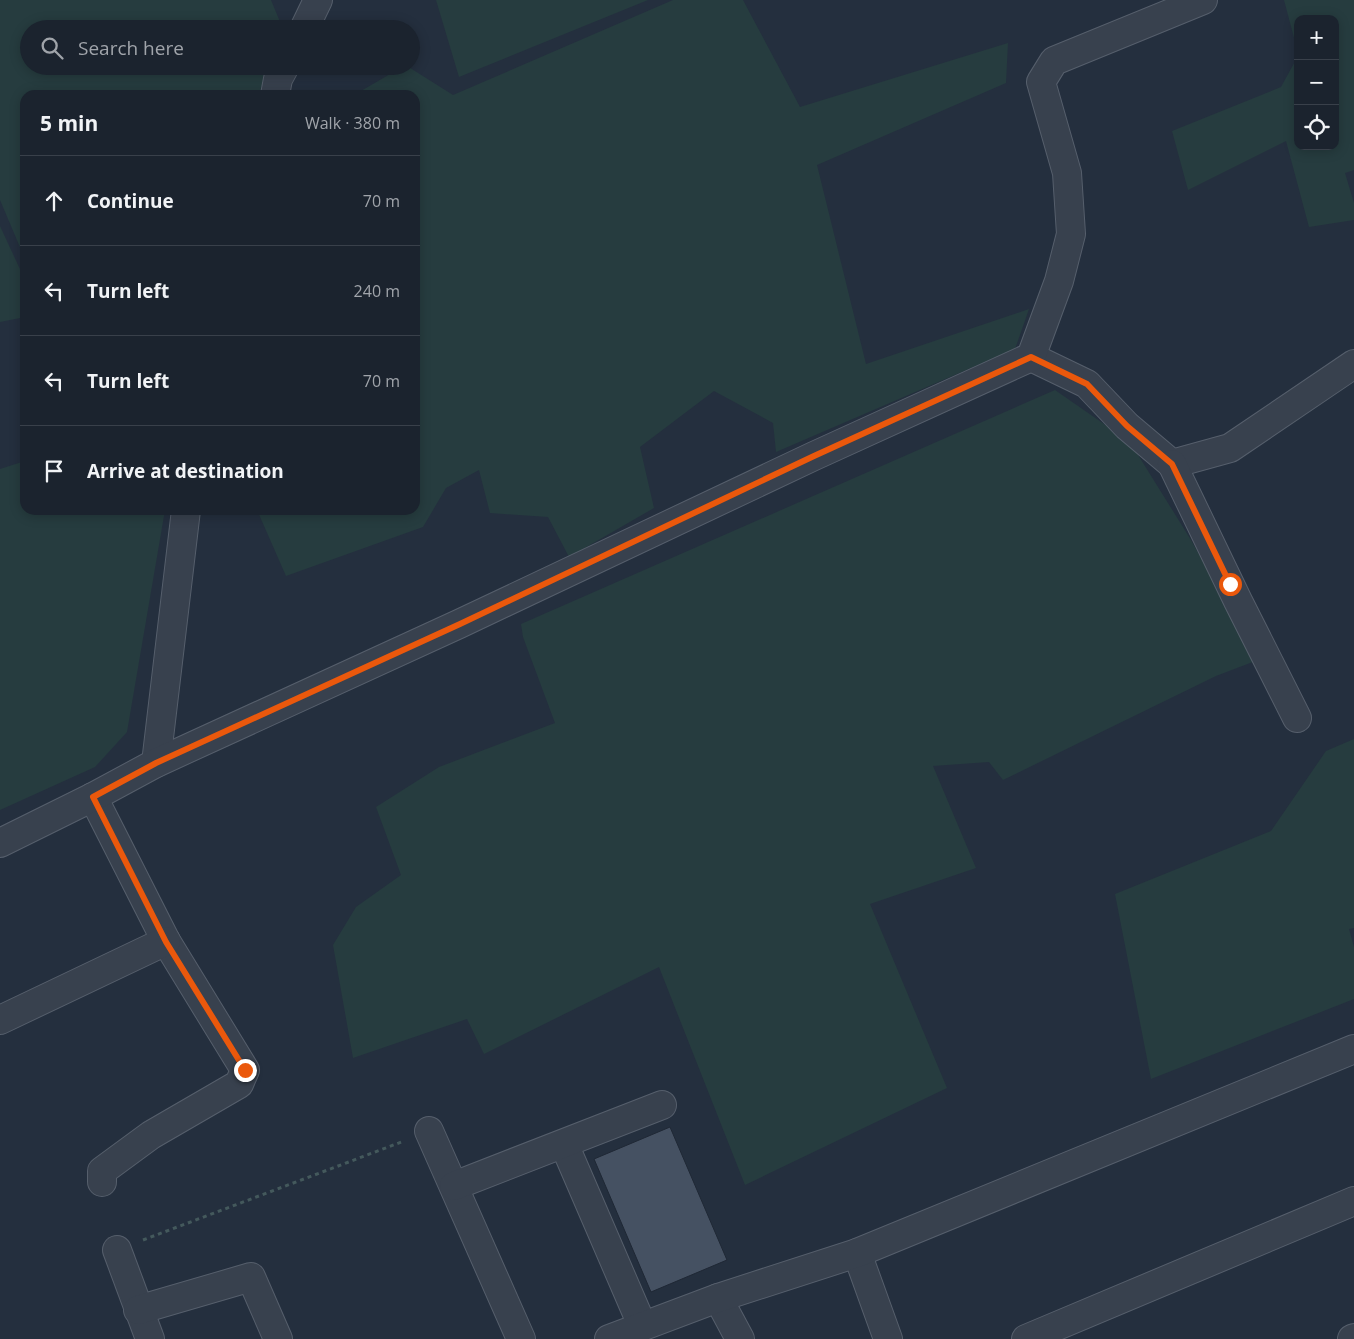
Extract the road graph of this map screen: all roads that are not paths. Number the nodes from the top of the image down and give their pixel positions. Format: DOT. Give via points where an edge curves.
graph roads {
  1 [pos="318,0"];
  2 [pos="1203,0"];
  3 [pos="308,20"];
  4 [pos="280,75"];
  5 [pos="276,90"];
  6 [pos="1031,357"];
  7 [pos="1354,364"];
  8 [pos="1172,464"];
  9 [pos="185,515"];
  10 [pos="1297,718"];
  11 [pos="156,763"];
  12 [pos="93,797"];
  13 [pos="0,843"];
  14 [pos="166,942"];
  15 [pos="0,1020"];
  16 [pos="1354,1049"];
  17 [pos="662,1105"];
  18 [pos="429,1132"];
  19 [pos="564,1144"];
  20 [pos="102,1182"];
  21 [pos="454,1186"];
  22 [pos="1354,1201"];
  23 [pos="117,1250"];
  24 [pos="857,1253"];
  25 [pos="718,1298"];
  26 [pos="138,1310"];
  27 [pos="642,1325"];
  28 [pos="150,1339"];
  29 [pos="278,1339"];
  30 [pos="521,1339"];
  31 [pos="609,1339"];
  32 [pos="740,1339"];
  33 [pos="888,1339"];
  34 [pos="1026,1339"];
  1 -- 3 [label="street"];
  2 -- 6 [label="street" via="1054,61 1041,82 1067,173 1070,234 1059,281"];
  4 -- 5 [label="street"];
  6 -- 8 [label="street" via="1087,384 1127,426"];
  6 -- 11 [label="street"];
  7 -- 8 [label="street" via="1230,448"];
  8 -- 10 [label="street"];
  9 -- 11 [label="street"];
  11 -- 12 [label="street"];
  12 -- 13 [label="street"];
  12 -- 14 [label="street"];
  14 -- 15 [label="street"];
  14 -- 20 [label="street" via="245,1070 240,1084 151,1135 102,1171"];
  16 -- 24 [label="street"];
  17 -- 19 [label="street"];
  18 -- 21 [label="street"];
  19 -- 21 [label="street"];
  19 -- 27 [label="street"];
  21 -- 30 [label="street"];
  22 -- 34 [label="street"];
  23 -- 26 [label="street"];
  24 -- 25 [label="street"];
  24 -- 33 [label="street"];
  25 -- 27 [label="street"];
  25 -- 32 [label="street"];
  26 -- 28 [label="street"];
  26 -- 29 [label="street" via="252,1277"];
  27 -- 31 [label="street"];
}
